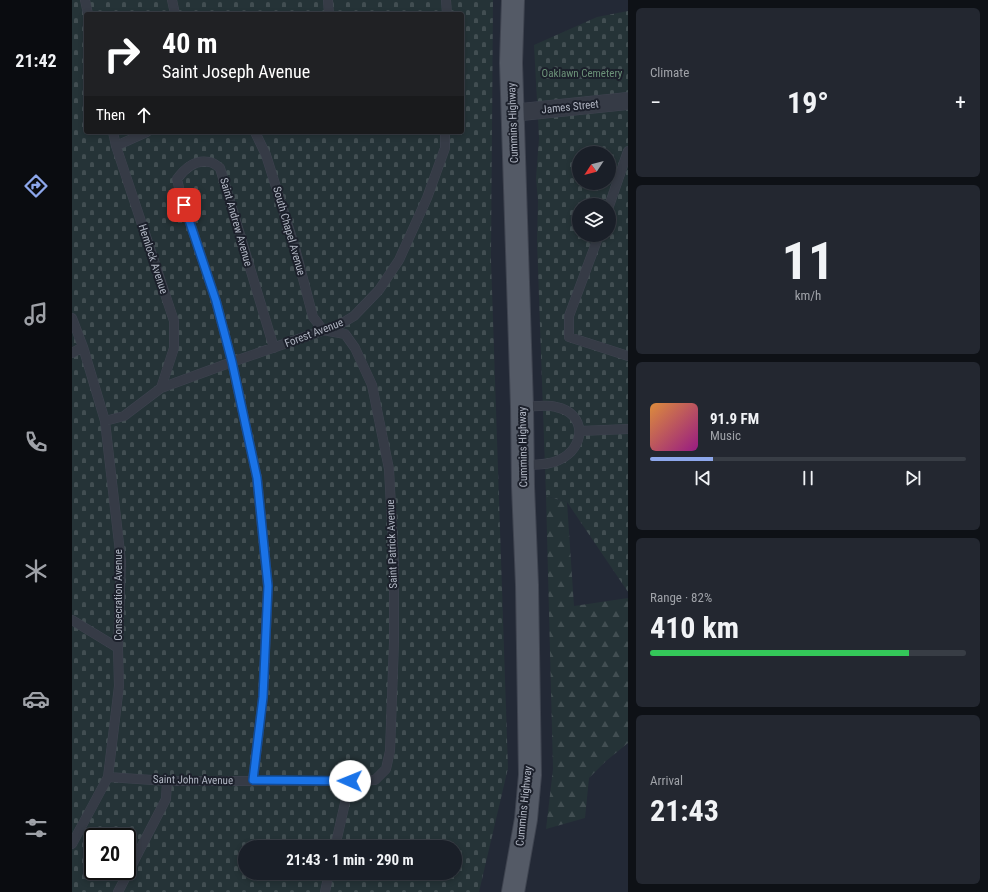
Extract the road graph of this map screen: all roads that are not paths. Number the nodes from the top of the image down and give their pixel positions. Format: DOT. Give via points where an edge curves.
graph roads {
  1 [pos="85,0"];
  2 [pos="172,0"];
  3 [pos="328,0"];
  4 [pos="446,0"];
  5 [pos="513,0"];
  6 [pos="88,12"];
  7 [pos="175,12"];
  8 [pos="329,12"];
  9 [pos="447,12"];
  10 [pos="628,101"];
  11 [pos="512,113"];
  12 [pos="113,134"];
  13 [pos="143,134"];
  14 [pos="256,134"];
  15 [pos="445,134"];
  16 [pos="116,146"];
  17 [pos="628,151"];
  18 [pos="612,198"];
  19 [pos="596,242"];
  20 [pos="72,318"];
  21 [pos="323,330"];
  22 [pos="83,347"];
  23 [pos="274,348"];
  24 [pos="72,354"];
  25 [pos="628,356"];
  26 [pos="232,362"];
  27 [pos="161,388"];
  28 [pos="522,407"];
  29 [pos="105,421"];
  30 [pos="628,429"];
  31 [pos="580,431"];
  32 [pos="523,465"];
  33 [pos="72,620"];
  34 [pos="118,648"];
  35 [pos="108,777"];
  36 [pos="253,780"];
  37 [pos="375,780"];
  38 [pos="167,781"];
  39 [pos="350,781"];
  40 [pos="337,840"];
  41 [pos="72,844"];
  42 [pos="328,880"];
  43 [pos="118,892"];
  44 [pos="325,892"];
  45 [pos="513,892"];
  1 -- 6 [label="lane"];
  2 -- 7 [label="lane"];
  3 -- 8 [label="lane"];
  4 -- 9 [label="lane"];
  5 -- 11 [label="main road, Cummins Highway"];
  10 -- 11 [label="street, James Street"];
  11 -- 28 [label="main road, Cummins Highway"];
  12 -- 16 [label="lane, Hemlock Avenue"];
  13 -- 16 [label="lane"];
  14 -- 21 [label="lane, South Chapel Avenue" via="266,155 295,248 313,317"];
  15 -- 21 [label="lane, Forest Avenue" via="445,148 427,198 399,260 379,290 354,316 339,325"];
  16 -- 27 [label="lane, Hemlock Avenue" via="174,321 174,348"];
  17 -- 18 [label="lane"];
  19 -- 25 [label="lane" via="569,316 569,337"];
  20 -- 22 [label="lane, Consecration Avenue"];
  21 -- 23 [label="lane, Forest Avenue"];
  21 -- 37 [label="lane, Saint Patrick Avenue" via="344,334 354,348 372,385 389,469 394,564 390,751 386,769"];
  22 -- 24 [label="lane"];
  22 -- 29 [label="lane, Consecration Avenue"];
  23 -- 26 [label="lane, Forest Avenue"];
  23 -- 26 [label="lane, Saint Andrew Avenue" via="220,168 210,162 195,162 182,171 177,179 216,301"];
  26 -- 27 [label="lane, Forest Avenue"];
  26 -- 36 [label="lane" via="257,478 268,586 263,697"];
  27 -- 29 [label="lane, Forest Avenue" via="124,416"];
  28 -- 31 [label="lane" via="556,406 577,420"];
  28 -- 32 [label="main road, Cummins Highway"];
  29 -- 34 [label="lane, Consecration Avenue" via="120,561"];
  30 -- 31 [label="lane"];
  31 -- 32 [label="lane" via="578,442 559,460"];
  32 -- 45 [label="main road, Cummins Highway" via="530,775 526,819"];
  33 -- 34 [label="lane"];
  34 -- 35 [label="lane, Consecration Avenue" via="119,686"];
  35 -- 38 [label="lane, Saint John Avenue"];
  35 -- 41 [label="lane, Consecration Avenue"];
  36 -- 38 [label="lane, Saint John Avenue"];
  36 -- 39 [label="lane, Saint John Avenue"];
  37 -- 39 [label="lane, Saint John Avenue"];
  38 -- 43 [label="lane" via="166,799"];
  39 -- 40 [label="lane"];
  42 -- 44 [label="lane"];
}
